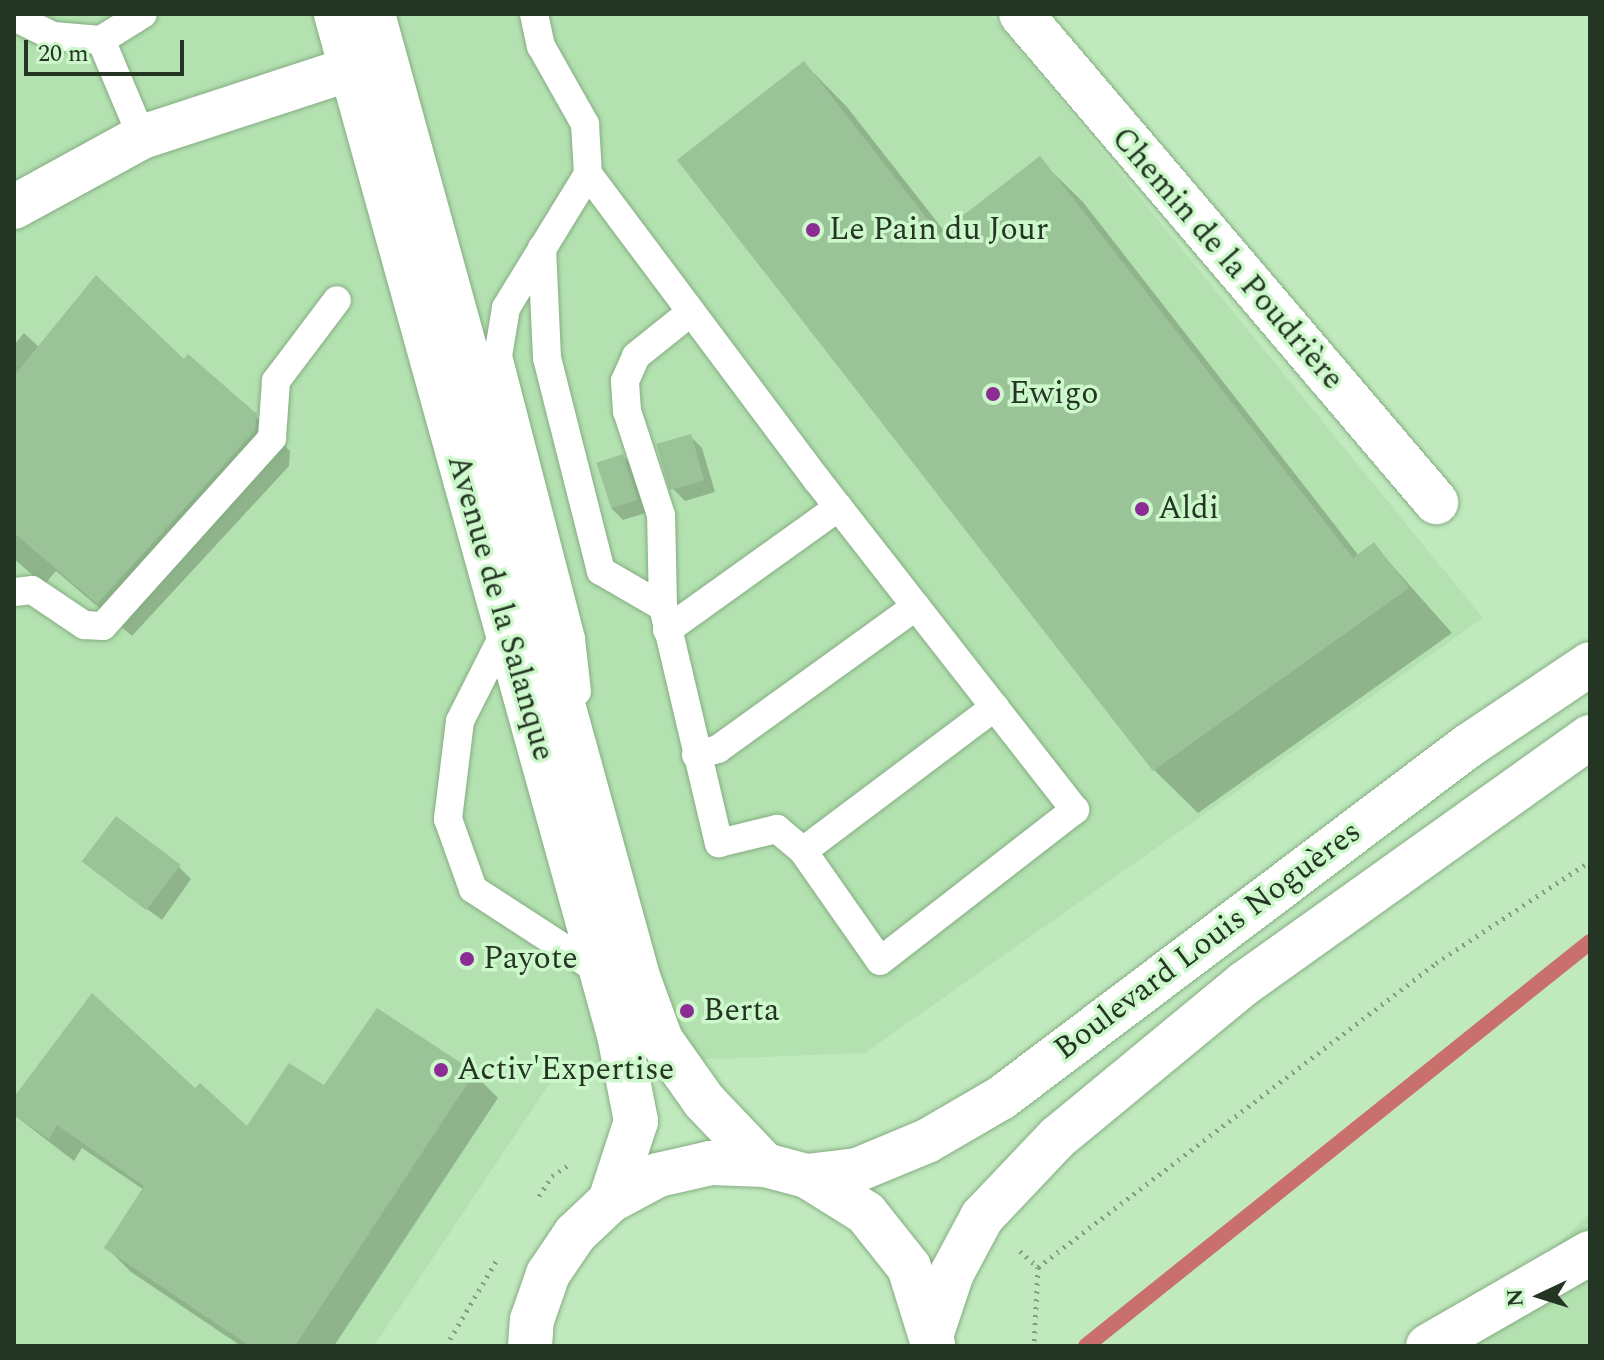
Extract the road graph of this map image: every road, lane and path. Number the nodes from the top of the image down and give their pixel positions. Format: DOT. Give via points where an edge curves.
graph roads {
  1 [pos="143,14"];
  2 [pos="336,14"];
  3 [pos="373,14"];
  4 [pos="534,14"];
  5 [pos="1021,14"];
  6 [pos="14,17"];
  7 [pos="101,40"];
  8 [pos="350,69"];
  9 [pos="142,137"];
  10 [pos="588,174"];
  11 [pos="14,207"];
  12 [pos="542,248"];
  13 [pos="337,300"];
  14 [pos="691,312"];
  15 [pos="1436,502"];
  16 [pos="839,507"];
  17 [pos="14,592"];
  18 [pos="916,606"];
  19 [pos="665,619"];
  20 [pos="506,630"];
  21 [pos="1590,664"];
  22 [pos="995,707"];
  23 [pos="1590,737"];
  24 [pos="696,755"];
  25 [pos="589,800"];
  26 [pos="803,851"];
  27 [pos="1590,861"];
  28 [pos="601,972"];
  29 [pos="765,1165"];
  30 [pos="807,1176"];
  31 [pos="610,1201"];
  32 [pos="982,1217"];
  33 [pos="1590,1253"];
  34 [pos="1038,1267"];
  35 [pos="525,1337"];
  36 [pos="932,1340"];
  37 [pos="1034,1346"];
  38 [pos="1428,1346"];
  1 -- 7 [label="lane"];
  2 -- 8 [label="main road, Avenue de la Salanque"];
  3 -- 25 [label="main road, Avenue de la Salanque"];
  4 -- 10 [label="lane" via="541,46 585,124"];
  5 -- 15 [label="main road, Chemin de la Poudrière"];
  6 -- 7 [label="lane" via="53,36"];
  7 -- 9 [label="lane"];
  8 -- 9 [label="main road"];
  8 -- 20 [label="main road, Avenue de la Salanque"];
  9 -- 11 [label="main road"];
  10 -- 12 [label="lane"];
  10 -- 14 [label="lane"];
  12 -- 19 [label="lane" via="547,358 601,571"];
  12 -- 25 [label="lane" via="506,308 498,356 571,639"];
  13 -- 17 [label="lane" via="276,381 272,438 103,626 84,625 32,590"];
  14 -- 16 [label="lane"];
  14 -- 19 [label="lane" via="636,356 625,381 627,411 661,515"];
  16 -- 18 [label="lane"];
  16 -- 19 [label="lane"];
  18 -- 22 [label="lane"];
  18 -- 24 [label="lane" via="718,749"];
  19 -- 24 [label="lane"];
  20 -- 28 [label="main road, Avenue de la Salanque"];
  20 -- 28 [label="lane" via="460,721 448,819 473,889"];
  21 -- 30 [label="main road, Boulevard Louis Noguères" via="1468,746 1001,1098 927,1141 857,1170"];
  22 -- 26 [label="lane"];
  22 -- 26 [label="lane" via="1075,810 880,961"];
  23 -- 32 [label="main road, Boulevard Louis Noguères" via="1245,983 1058,1137"];
  24 -- 26 [label="lane" via="719,843 777,829"];
  25 -- 29 [label="main road, Avenue de la Salanque" via="661,1040 704,1101"];
  27 -- 34 [label="path" via="1436,963"];
  28 -- 31 [label="main road, Avenue de la Salanque" via="636,1121"];
  29 -- 30 [label="main road"];
  29 -- 31 [label="main road" via="711,1163 658,1175"];
  30 -- 36 [label="main road" via="866,1213 909,1267"];
  31 -- 35 [label="main road" via="561,1254"];
  32 -- 34 [label="path"];
  32 -- 36 [label="main road, Boulevard Louis Noguères" via="952,1273"];
  33 -- 38 [label="main road"];
  34 -- 37 [label="path"];
}
